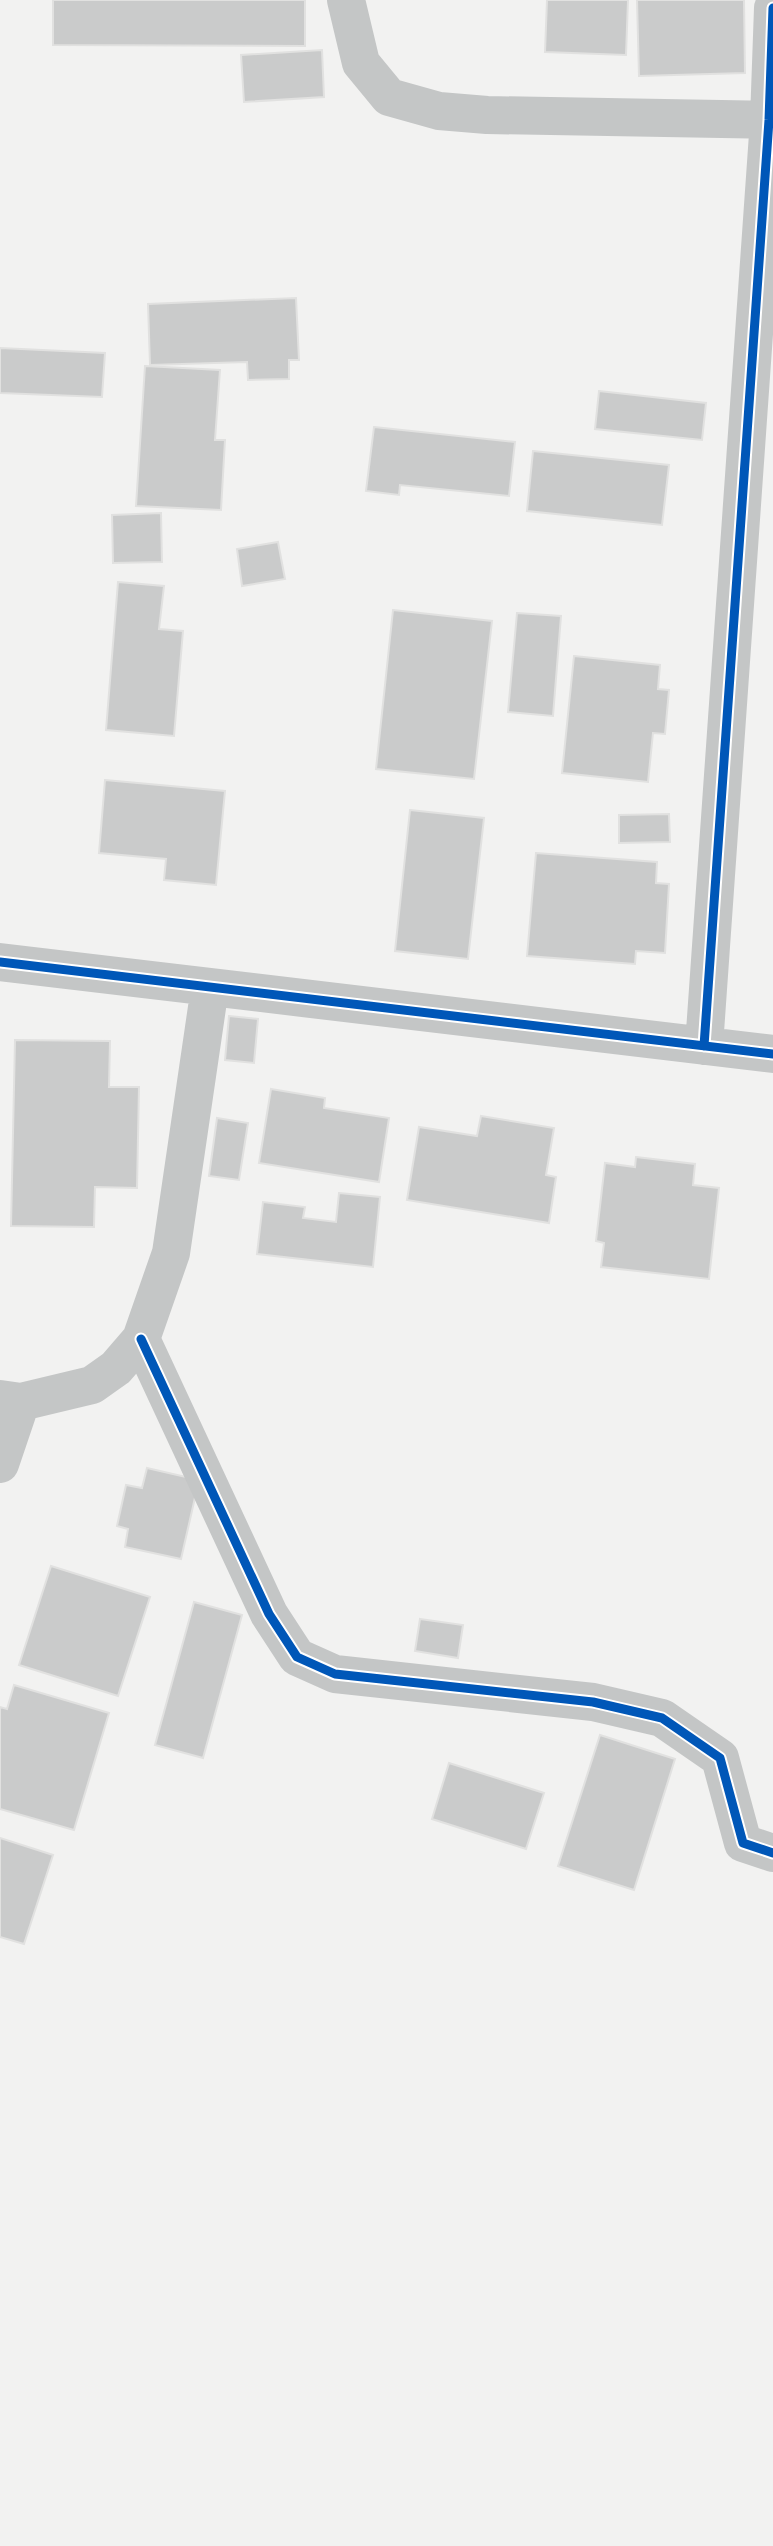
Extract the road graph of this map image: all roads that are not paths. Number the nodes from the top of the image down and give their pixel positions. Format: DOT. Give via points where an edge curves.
graph roads {
  1 [pos="346,0"];
  2 [pos="773,8"];
  3 [pos="771,120"];
  4 [pos="0,962"];
  5 [pos="210,987"];
  6 [pos="704,1046"];
  7 [pos="773,1054"];
  8 [pos="141,1339"];
  9 [pos="11,1400"];
  10 [pos="0,1464"];
  11 [pos="773,1853"];
  1 -- 3 [label="street" via="361,63 389,97 439,111 487,115"];
  2 -- 3 [label="street"];
  3 -- 6 [label="street"];
  4 -- 5 [label="street"];
  5 -- 6 [label="street"];
  5 -- 8 [label="street" via="171,1253"];
  6 -- 7 [label="street"];
  8 -- 9 [label="street" via="116,1368 92,1385"];
  8 -- 11 [label="street" via="269,1614 297,1657 335,1674 593,1702 662,1718 720,1758 743,1843"];
  9 -- 10 [label="street"];
}
